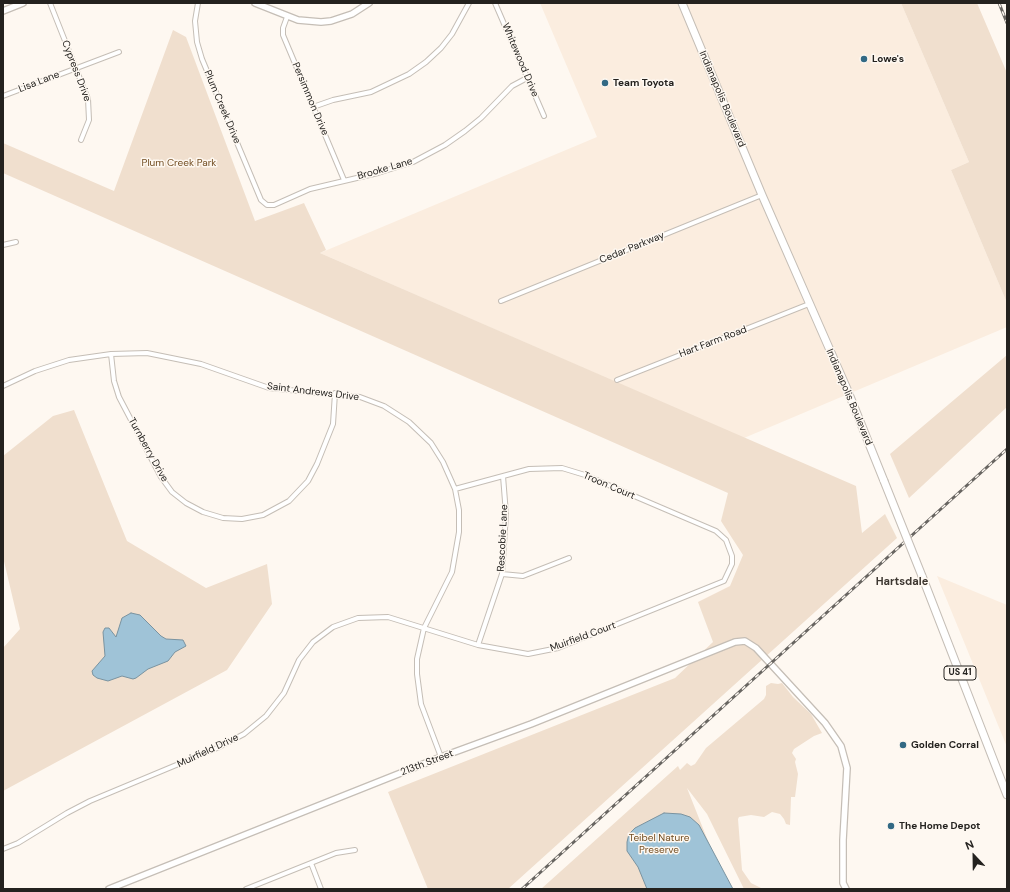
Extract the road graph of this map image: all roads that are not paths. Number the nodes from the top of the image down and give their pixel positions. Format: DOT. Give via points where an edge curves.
graph roads {
  1 [pos="23,3"];
  2 [pos="50,3"];
  3 [pos="198,3"];
  4 [pos="255,3"];
  5 [pos="358,3"];
  6 [pos="369,3"];
  7 [pos="469,3"];
  8 [pos="496,3"];
  9 [pos="682,3"];
  10 [pos="362,9"];
  11 [pos="3,11"];
  12 [pos="287,17"];
  13 [pos="119,52"];
  14 [pos="76,68"];
  15 [pos="528,78"];
  16 [pos="3,96"];
  17 [pos="314,107"];
  18 [pos="544,116"];
  19 [pos="81,140"];
  20 [pos="344,180"];
  21 [pos="762,194"];
  22 [pos="267,205"];
  23 [pos="16,242"];
  24 [pos="3,245"];
  25 [pos="501,301"];
  26 [pos="809,304"];
  27 [pos="111,354"];
  28 [pos="617,380"];
  29 [pos="3,386"];
  30 [pos="335,393"];
  31 [pos="503,476"];
  32 [pos="455,489"];
  33 [pos="569,558"];
  34 [pos="730,569"];
  35 [pos="502,574"];
  36 [pos="424,628"];
  37 [pos="478,645"];
  38 [pos="441,757"];
  39 [pos="1007,795"];
  40 [pos="3,850"];
  41 [pos="355,850"];
  42 [pos="311,863"];
  43 [pos="110,889"];
  44 [pos="246,889"];
  45 [pos="321,889"];
  46 [pos="846,889"];
  1 -- 11 [label="street"];
  2 -- 14 [label="street, Cypress Drive"];
  3 -- 22 [label="street, Plum Creek Drive" via="195,21 202,59 261,200"];
  4 -- 12 [label="street"];
  5 -- 10 [label="street"];
  6 -- 10 [label="street"];
  7 -- 17 [label="street" via="441,48 409,74 371,92"];
  8 -- 15 [label="street, Whitewood Drive"];
  9 -- 21 [label="highway, Indianapolis Boulevard / US 41"];
  10 -- 12 [label="street" via="331,21 311,22"];
  12 -- 17 [label="street, Persimmon Drive" via="283,35"];
  13 -- 14 [label="street, Lisa Lane"];
  14 -- 16 [label="street, Lisa Lane"];
  14 -- 19 [label="street, Cypress Drive" via="90,109 89,120"];
  15 -- 18 [label="street, Whitewood Drive"];
  15 -- 20 [label="street, Brooke Lane" via="512,86 465,131 432,152 393,169"];
  17 -- 20 [label="street, Persimmon Drive"];
  20 -- 22 [label="street, Brooke Lane" via="310,189 274,205"];
  21 -- 25 [label="street, Cedar Parkway"];
  21 -- 26 [label="highway, Indianapolis Boulevard / US 41"];
  23 -- 24 [label="street"];
  26 -- 28 [label="street, Hart Farm Road"];
  26 -- 39 [label="highway, Indianapolis Boulevard / US 41, bridge" via="884,480"];
  27 -- 29 [label="street, Saint Andrews Drive" via="48,366"];
  27 -- 30 [label="street, Saint Andrews Drive" via="160,355 201,364 269,388"];
  27 -- 30 [label="street, Turnberry Drive" via="119,397 161,477 172,492 186,503 222,518 242,519 263,514 289,501 308,481 333,424"];
  30 -- 32 [label="street, Saint Andrews Drive" via="377,402 409,422 438,452"];
  31 -- 32 [label="street, Troon Court"];
  31 -- 34 [label="street, Troon Court" via="529,469 546,468 562,468 585,475 716,530 726,540 732,556"];
  31 -- 35 [label="street, Rescobie Lane" via="506,514"];
  32 -- 36 [label="street, Saint Andrews Drive" via="459,510 459,532 452,572"];
  33 -- 35 [label="street" via="523,576"];
  34 -- 37 [label="street, Muirfield Court" via="724,581 558,648 528,654"];
  35 -- 37 [label="street, Rescobie Lane"];
  36 -- 37 [label="street, Muirfield Court"];
  36 -- 38 [label="street, Saint Andrews Drive" via="417,659 418,688"];
  36 -- 40 [label="street, Muirfield Drive" via="388,617 358,618 333,627 314,642 299,660 284,693 266,716 244,734 217,748 90,801"];
  38 -- 43 [label="street, 213th Street"];
  38 -- 46 [label="street, 213th Street" via="745,640 756,648 825,723 841,746 847,768 843,840 843,883"];
  41 -- 42 [label="street" via="336,853"];
  42 -- 44 [label="street"];
  42 -- 45 [label="street"];
}
